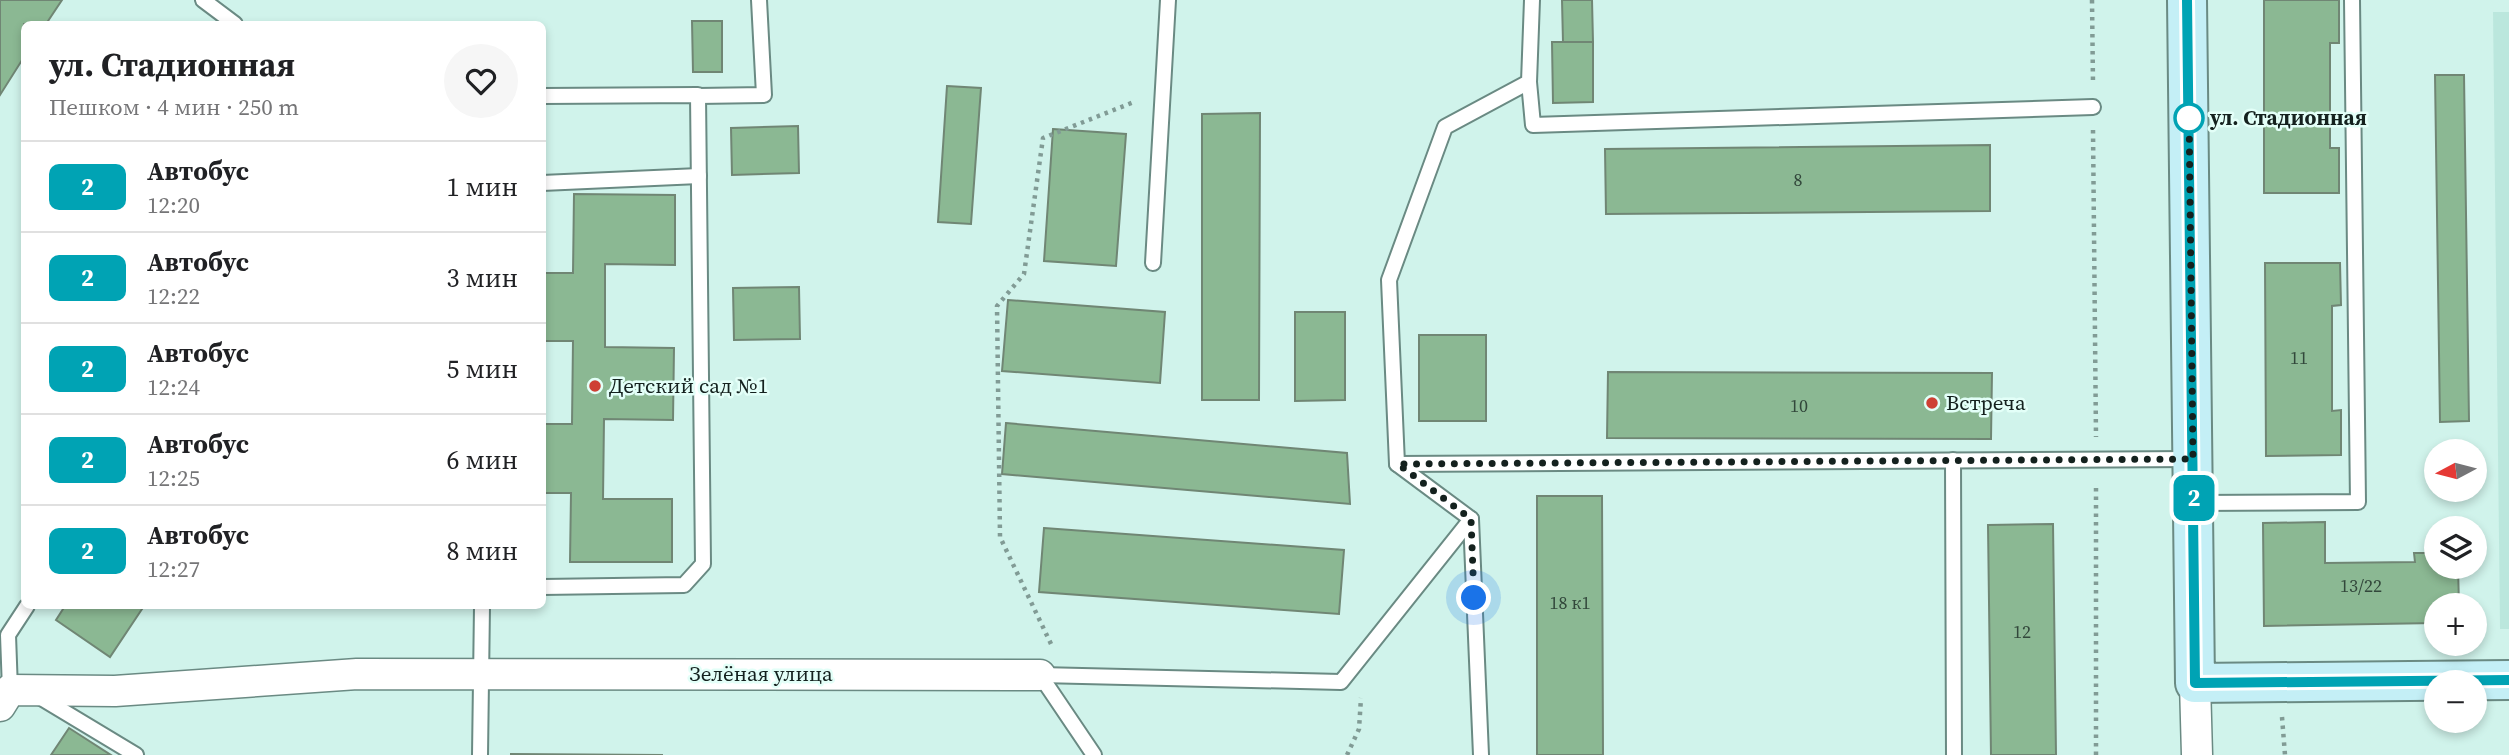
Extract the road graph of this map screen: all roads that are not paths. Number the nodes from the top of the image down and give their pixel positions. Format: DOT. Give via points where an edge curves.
graph roads {
  1 [pos="203,0"];
  2 [pos="759,0"];
  3 [pos="1168,0"];
  4 [pos="1532,0"];
  5 [pos="2187,0"];
  6 [pos="2352,0"];
  7 [pos="231,21"];
  8 [pos="1529,82"];
  9 [pos="546,96"];
  10 [pos="698,96"];
  11 [pos="2093,107"];
  12 [pos="699,176"];
  13 [pos="546,183"];
  14 [pos="1153,263"];
  15 [pos="2193,459"];
  16 [pos="1952,460"];
  17 [pos="1398,464"];
  18 [pos="2194,503"];
  19 [pos="1471,519"];
  20 [pos="546,587"];
  21 [pos="25,609"];
  22 [pos="482,609"];
  23 [pos="483,674"];
  24 [pos="1053,676"];
  25 [pos="2509,680"];
  26 [pos="2195,683"];
  27 [pos="13,695"];
  28 [pos="136,755"];
  29 [pos="481,755"];
  30 [pos="1094,755"];
  31 [pos="1480,755"];
  32 [pos="1954,755"];
  33 [pos="2197,755"];
  1 -- 7 [label="lane"];
  2 -- 10 [label="lane" via="764,95"];
  3 -- 14 [label="lane"];
  4 -- 8 [label="lane"];
  5 -- 15 [label="street"];
  6 -- 18 [label="lane" via="2358,502"];
  8 -- 11 [label="lane" via="1533,125"];
  8 -- 17 [label="lane" via="1446,127 1389,280"];
  9 -- 10 [label="lane"];
  10 -- 12 [label="lane"];
  12 -- 13 [label="lane"];
  12 -- 20 [label="lane" via="703,564 684,584"];
  15 -- 16 [label="lane"];
  15 -- 18 [label="street"];
  16 -- 17 [label="lane"];
  16 -- 32 [label="lane"];
  17 -- 19 [label="lane"];
  18 -- 26 [label="street"];
  19 -- 24 [label="lane" via="1341,682"];
  19 -- 31 [label="lane"];
  21 -- 27 [label="lane" via="8,635"];
  22 -- 23 [label="lane"];
  23 -- 24 [label="street, Зелёная улица"];
  23 -- 27 [label="street, Зелёная улица" via="357,674"];
  23 -- 29 [label="lane"];
  24 -- 30 [label="lane"];
  25 -- 26 [label="street"];
  26 -- 33 [label="street"];
  27 -- 28 [label="lane"];
}
